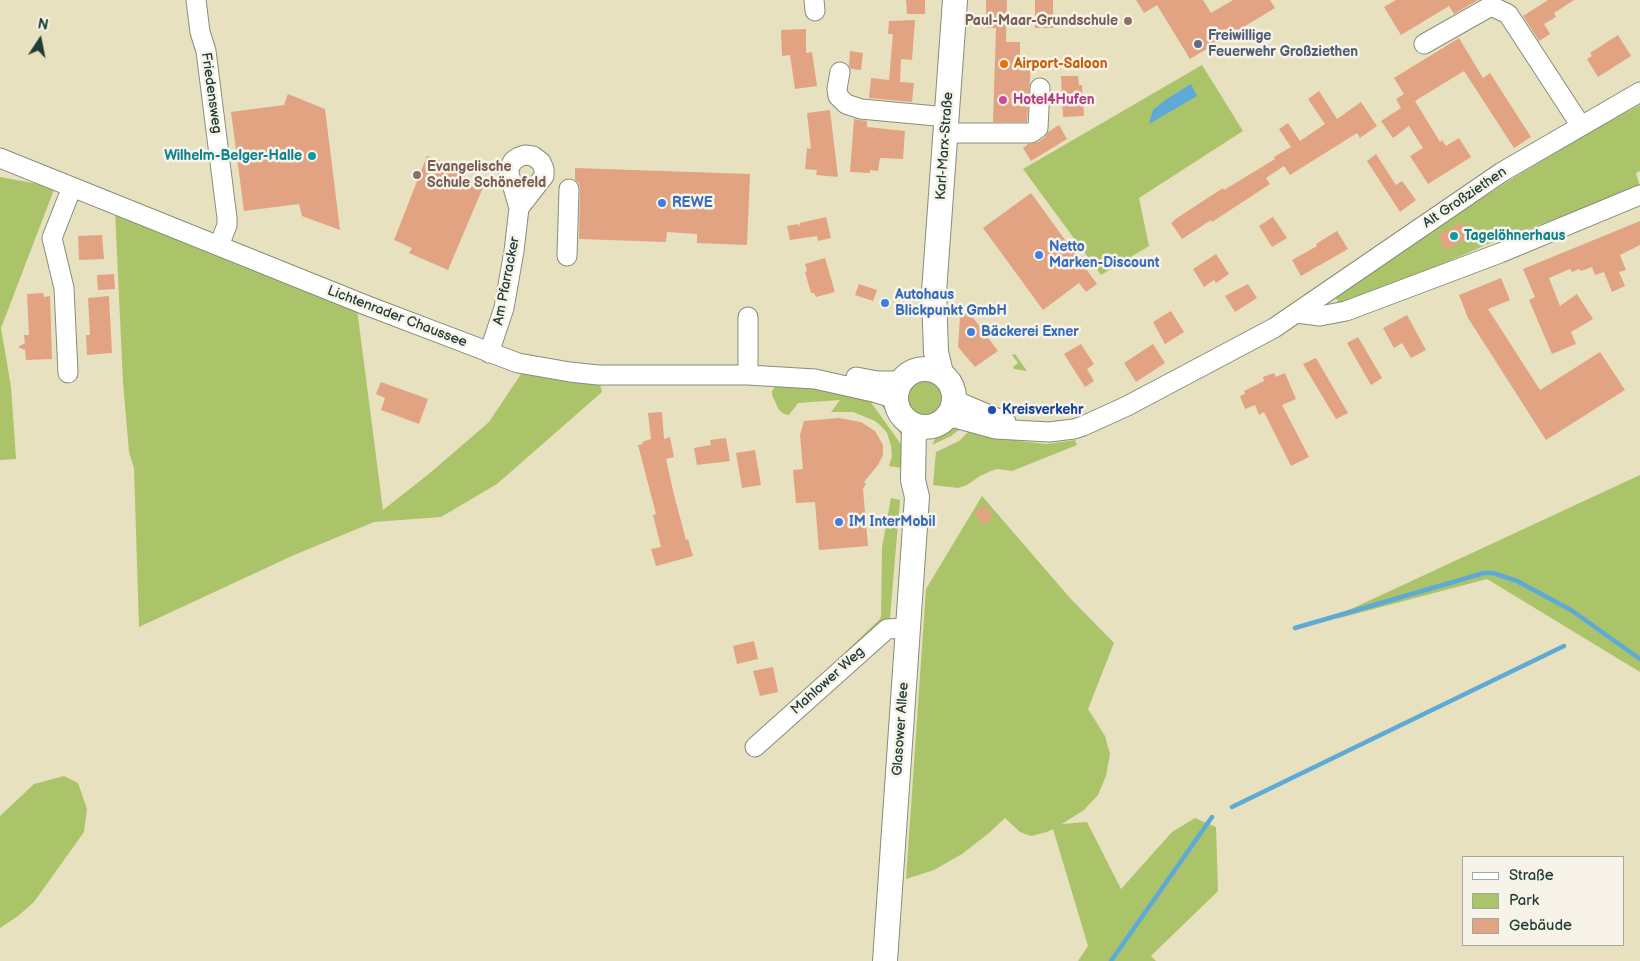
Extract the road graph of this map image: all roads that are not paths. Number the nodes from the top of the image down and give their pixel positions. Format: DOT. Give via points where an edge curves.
graph roads {
  1 [pos="196,0"];
  2 [pos="955,0"];
  3 [pos="1424,44"];
  4 [pos="840,72"];
  5 [pos="1040,88"];
  6 [pos="1640,92"];
  7 [pos="946,125"];
  8 [pos="1581,126"];
  9 [pos="0,158"];
  10 [pos="72,187"];
  11 [pos="569,188"];
  12 [pos="1640,196"];
  13 [pos="519,208"];
  14 [pos="219,246"];
  15 [pos="568,256"];
  16 [pos="1297,313"];
  17 [pos="748,317"];
  18 [pos="489,353"];
  19 [pos="68,373"];
  20 [pos="748,375"];
  21 [pos="914,381"];
  22 [pos="937,417"];
  23 [pos="907,628"];
  24 [pos="755,747"];
  25 [pos="884,961"];
  1 -- 14 [label="street, Friedensweg" via="206,51 227,218"];
  2 -- 7 [label="main road, Karl-Marx-Straße"];
  3 -- 8 [label="street" via="1492,6 1508,14"];
  4 -- 7 [label="street" via="838,96 846,104"];
  5 -- 7 [label="street" via="1038,128 1031,133"];
  6 -- 8 [label="street, Alt Großziethen"];
  7 -- 21 [label="main road, Karl-Marx-Straße" via="934,292"];
  8 -- 16 [label="street, Alt Großziethen" via="1494,178"];
  9 -- 10 [label="street, Lichtenrader Chaussee"];
  10 -- 14 [label="street, Lichtenrader Chaussee"];
  10 -- 19 [label="street" via="52,238 64,288"];
  11 -- 15 [label="street"];
  12 -- 16 [label="street" via="1492,257 1346,311 1320,316"];
  13 -- 18 [label="street, Am Pfarracker" via="504,308"];
  14 -- 18 [label="street, Lichtenrader Chaussee"];
  16 -- 22 [label="street, Alt Großziethen" via="1127,406 1083,426 1049,432 996,429"];
  17 -- 20 [label="street"];
  18 -- 20 [label="street, Lichtenrader Chaussee" via="518,363 598,375"];
  20 -- 21 [label="street, Lichtenrader Chaussee" via="815,379 851,376 878,381"];
  21 -- 22 [label="main road" via="951,385"];
  21 -- 22 [label="main road" via="901,415"];
  22 -- 23 [label="main road, Glasower Allee" via="917,497"];
  23 -- 24 [label="street, Mahlower Weg" via="887,628"];
  23 -- 25 [label="main road, Glasower Allee"];
}
